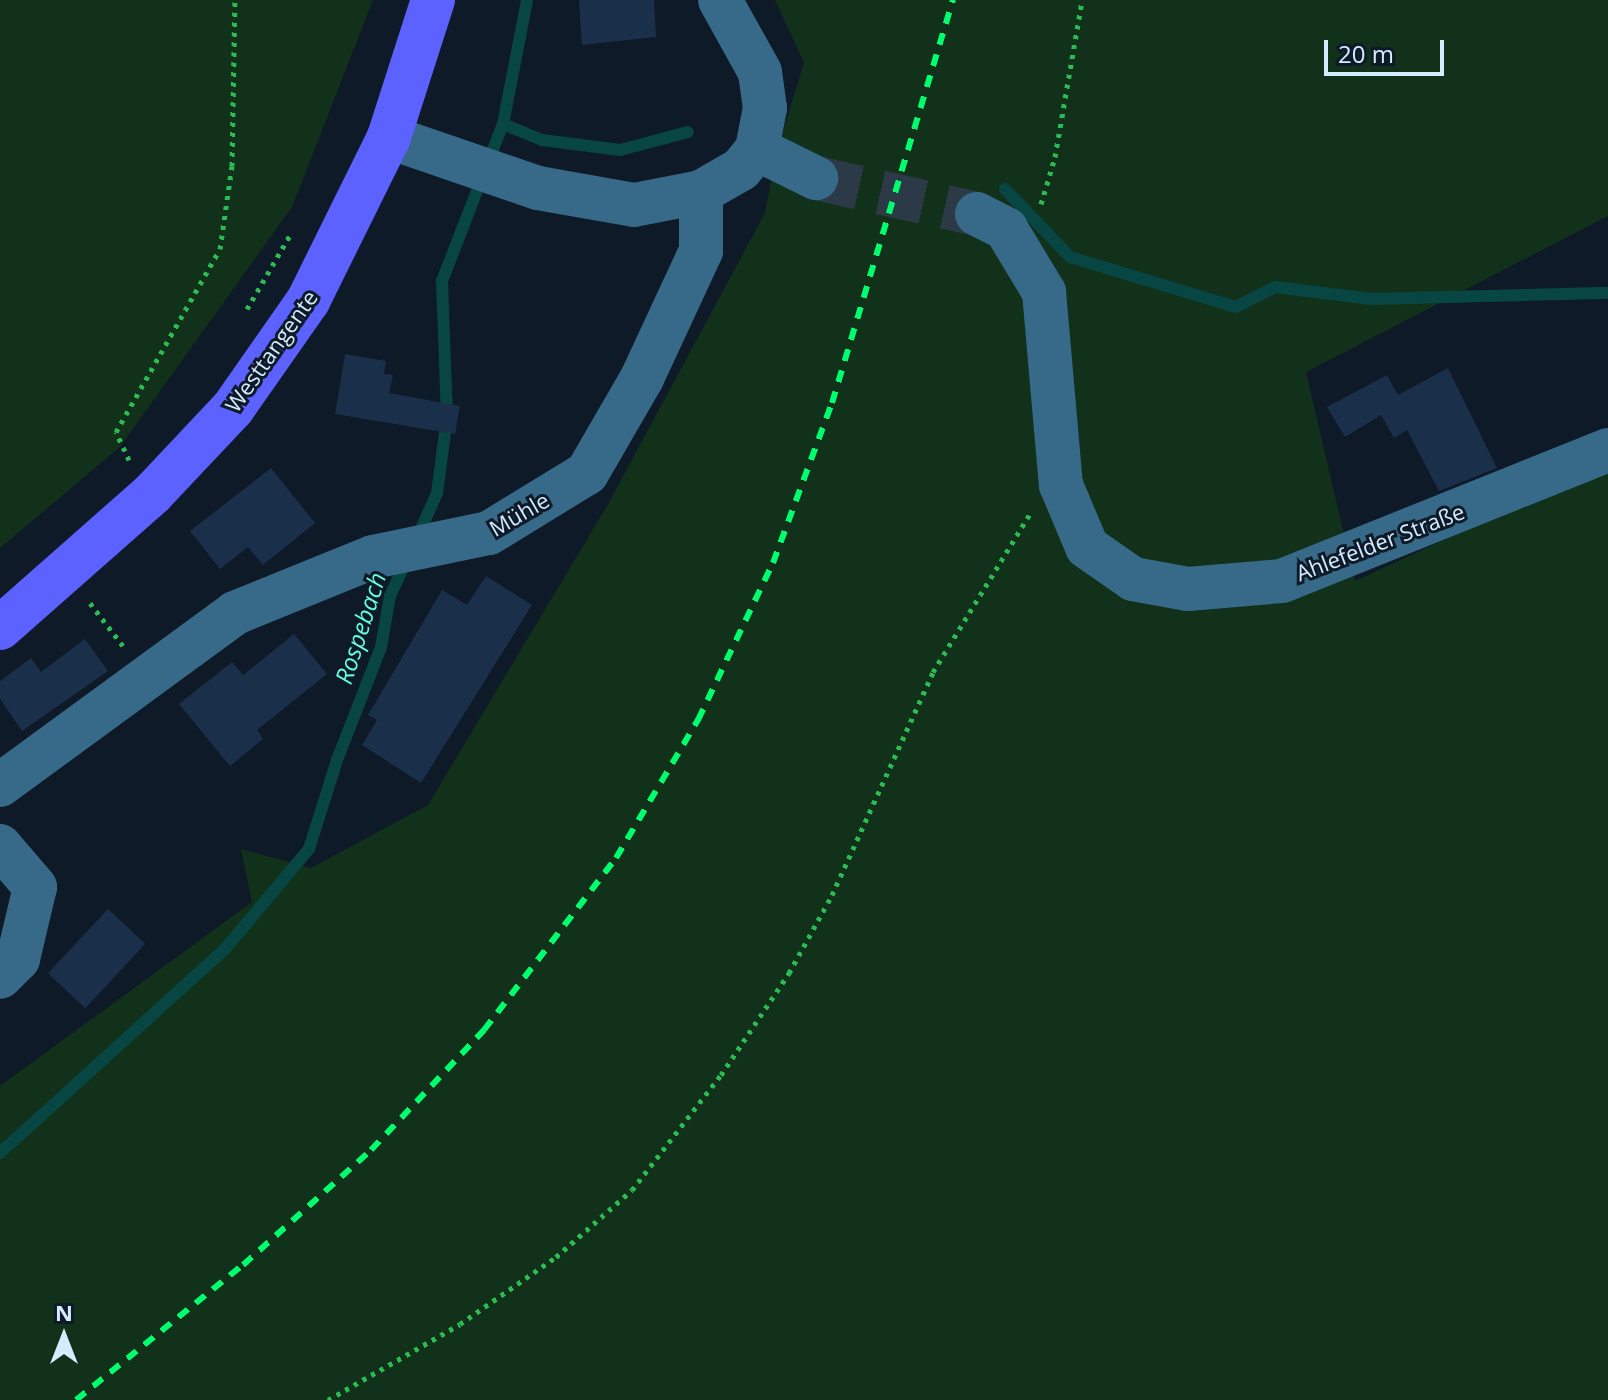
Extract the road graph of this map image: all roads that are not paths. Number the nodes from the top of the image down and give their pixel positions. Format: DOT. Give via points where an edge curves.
graph roads {
  1 [pos="433,0"];
  2 [pos="720,0"];
  3 [pos="389,137"];
  4 [pos="757,149"];
  5 [pos="816,178"];
  6 [pos="701,192"];
  7 [pos="977,214"];
  8 [pos="1608,450"];
  9 [pos="0,628"];
  10 [pos="0,785"];
  11 [pos="0,846"];
  12 [pos="0,977"];
  1 -- 3 [label="main road, Westtangente"];
  2 -- 4 [label="street" via="760,72 765,108"];
  3 -- 6 [label="street" via="538,188 634,205"];
  3 -- 9 [label="main road, Westtangente" via="308,301 233,408 131,514"];
  4 -- 5 [label="street"];
  4 -- 6 [label="street" via="741,169"];
  6 -- 10 [label="street, Mühle" via="701,251 642,378 587,473 489,533 433,549 373,557 235,613"];
  7 -- 8 [label="street, Ahlefelder Straße" via="1006,229 1044,292 1061,485 1087,547 1133,579 1188,589 1282,581"];
  11 -- 12 [label="street" via="35,887 18,959"];
}
